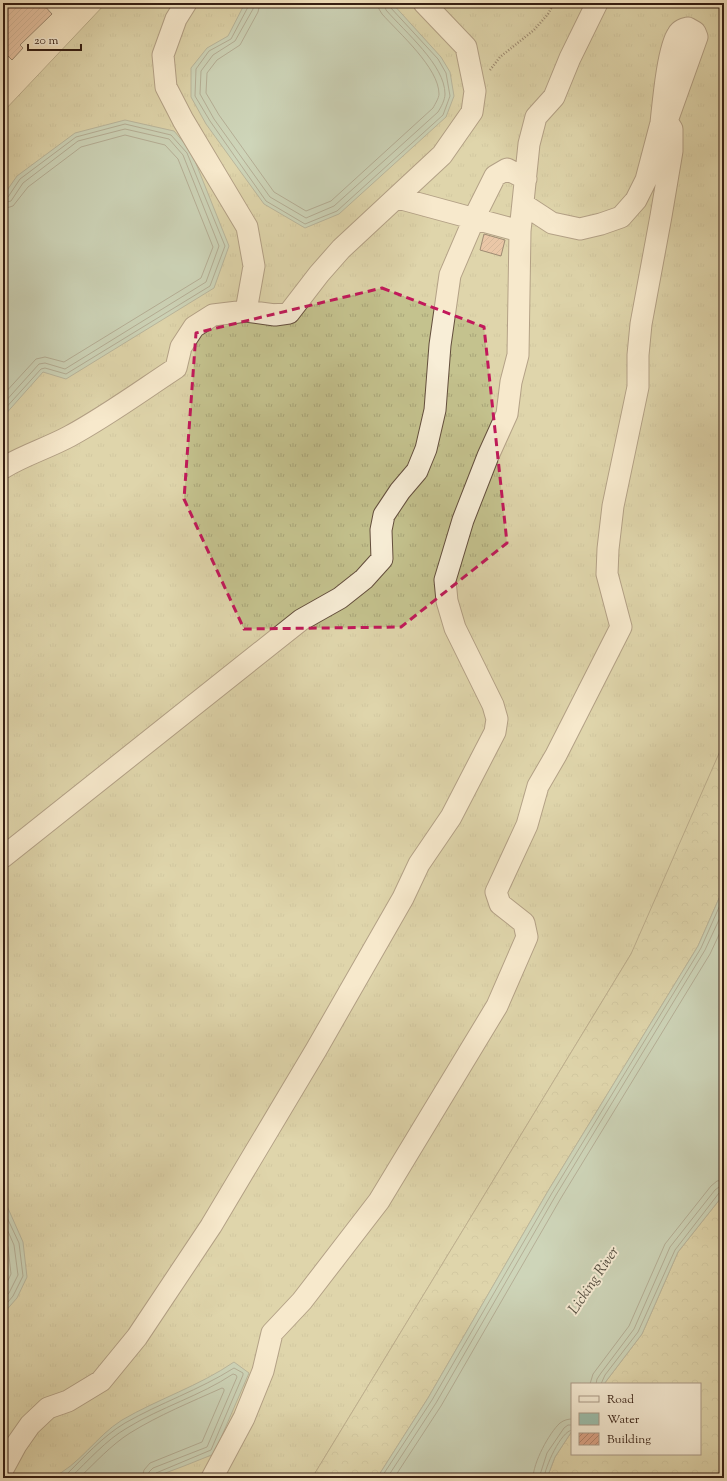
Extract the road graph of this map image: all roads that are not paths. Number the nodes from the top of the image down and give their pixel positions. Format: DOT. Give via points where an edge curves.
graph roads {
  1 [pos="186,3"];
  2 [pos="424,3"];
  3 [pos="597,3"];
  4 [pos="526,180"];
  5 [pos="398,198"];
  6 [pos="523,204"];
  7 [pos="474,219"];
  8 [pos="520,230"];
  9 [pos="246,311"];
  10 [pos="3,468"];
  11 [pos="3,857"];
  12 [pos="3,1469"];
  13 [pos="212,1478"];
  1 -- 9 [label="lane" via="176,19 163,54 166,87 247,227 254,266"];
  2 -- 5 [label="lane" via="466,47 475,91 472,112 442,155"];
  3 -- 4 [label="lane" via="554,97 536,117 529,144"];
  4 -- 6 [label="lane"];
  4 -- 7 [label="lane" via="507,169 496,176"];
  5 -- 7 [label="lane"];
  5 -- 9 [label="lane" via="341,249 289,313 275,315"];
  6 -- 8 [label="lane"];
  6 -- 13 [label="lane" via="552,223 580,229 621,217 636,200 646,180 664,122 672,129 672,151 641,324 638,386 608,549 607,574 621,627 538,786 527,825 496,892 500,904 524,923 527,936 497,1006 379,1201 302,1301 272,1333 263,1372 244,1418"];
  7 -- 8 [label="lane"];
  7 -- 11 [label="lane" via="450,275 440,345 435,410 426,449 416,471 384,515 381,530 382,559 364,579 340,598 302,620"];
  8 -- 12 [label="lane" via="518,355 507,414 463,520 445,580 446,601 455,628 493,705 497,720 495,732 451,817 419,864 403,898 316,1050 211,1226 137,1337 101,1381 68,1402 43,1412 30,1425"];
  9 -- 10 [label="lane" via="213,315 194,327 181,347 176,368 68,438"];
}
